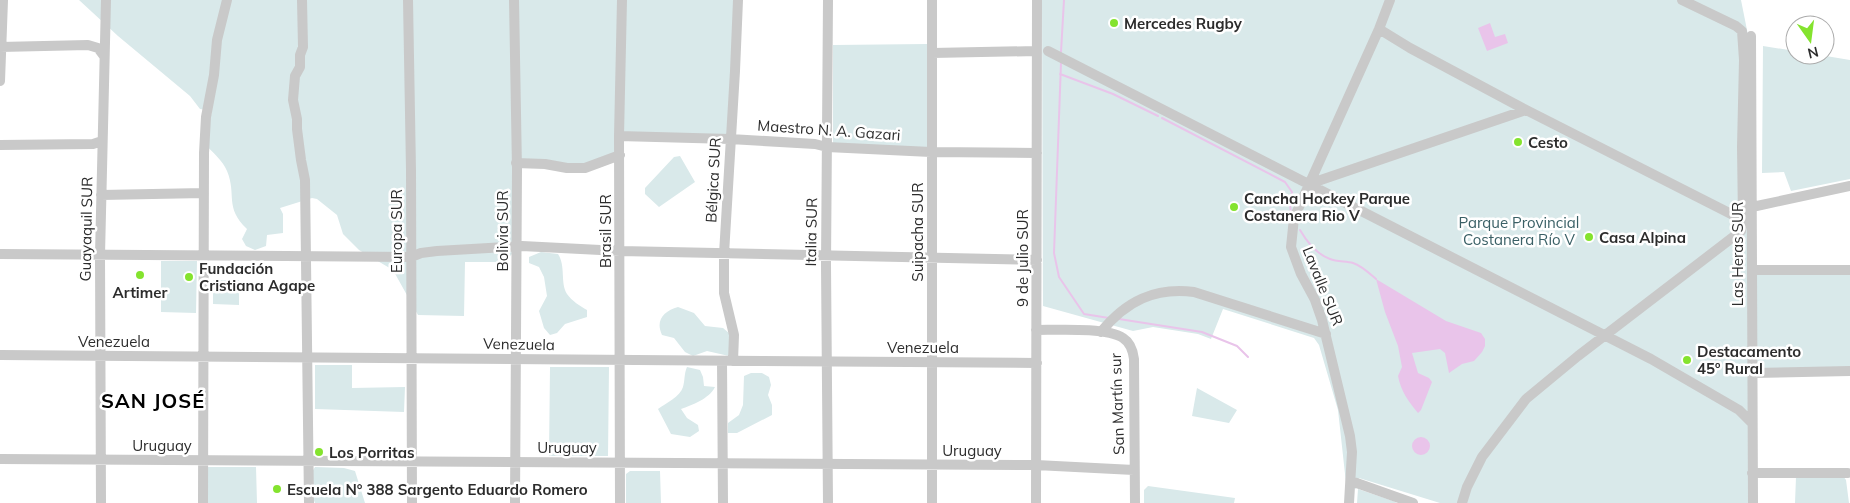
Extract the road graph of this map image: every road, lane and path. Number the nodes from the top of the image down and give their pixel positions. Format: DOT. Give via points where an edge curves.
graph roads {
  1 [pos="2,0"];
  2 [pos="106,0"];
  3 [pos="227,0"];
  4 [pos="302,0"];
  5 [pos="408,0"];
  6 [pos="514,0"];
  7 [pos="622,0"];
  8 [pos="738,0"];
  9 [pos="828,0"];
  10 [pos="932,0"];
  11 [pos="1037,0"];
  12 [pos="1390,0"];
  13 [pos="1682,0"];
  14 [pos="1379,29"];
  15 [pos="1752,36"];
  16 [pos="0,47"];
  17 [pos="1036,51"];
  18 [pos="1048,51"];
  19 [pos="932,53"];
  20 [pos="104,56"];
  21 [pos="0,81"];
  22 [pos="1526,110"];
  23 [pos="619,136"];
  24 [pos="730,139"];
  25 [pos="102,141"];
  26 [pos="0,144"];
  27 [pos="827,147"];
  28 [pos="932,152"];
  29 [pos="1037,153"];
  30 [pos="620,155"];
  31 [pos="516,163"];
  32 [pos="1309,184"];
  33 [pos="1850,186"];
  34 [pos="204,193"];
  35 [pos="101,195"];
  36 [pos="1752,207"];
  37 [pos="1743,220"];
  38 [pos="517,247"];
  39 [pos="620,251"];
  40 [pos="0,254"];
  41 [pos="724,254"];
  42 [pos="100,255"];
  43 [pos="205,256"];
  44 [pos="826,256"];
  45 [pos="306,257"];
  46 [pos="411,257"];
  47 [pos="932,258"];
  48 [pos="1037,260"];
  49 [pos="1752,270"];
  50 [pos="1850,270"];
  51 [pos="1036,330"];
  52 [pos="1101,332"];
  53 [pos="1326,334"];
  54 [pos="1605,336"];
  55 [pos="0,355"];
  56 [pos="99,356"];
  57 [pos="204,357"];
  58 [pos="308,358"];
  59 [pos="411,358"];
  60 [pos="516,359"];
  61 [pos="620,360"];
  62 [pos="722,361"];
  63 [pos="733,361"];
  64 [pos="827,362"];
  65 [pos="932,362"];
  66 [pos="1037,363"];
  67 [pos="1850,371"];
  68 [pos="1752,372"];
  69 [pos="1752,423"];
  70 [pos="0,459"];
  71 [pos="100,459"];
  72 [pos="202,460"];
  73 [pos="308,461"];
  74 [pos="411,461"];
  75 [pos="515,462"];
  76 [pos="620,463"];
  77 [pos="721,463"];
  78 [pos="828,464"];
  79 [pos="932,465"];
  80 [pos="1036,465"];
  81 [pos="1134,470"];
  82 [pos="1752,473"];
  83 [pos="1849,474"];
  84 [pos="1351,481"];
  85 [pos="100,503"];
  86 [pos="203,503"];
  87 [pos="309,503"];
  88 [pos="412,503"];
  89 [pos="516,503"];
  90 [pos="620,503"];
  91 [pos="723,503"];
  92 [pos="828,503"];
  93 [pos="932,503"];
  94 [pos="1036,503"];
  95 [pos="1134,503"];
  96 [pos="1348,503"];
  97 [pos="1413,503"];
  98 [pos="1462,503"];
  99 [pos="1753,503"];
  1 -- 16 [label="street"];
  2 -- 20 [label="street, Guayaquil SUR"];
  3 -- 34 [label="street" via="217,40 206,117"];
  4 -- 45 [label="street" via="303,48 300,68 295,76 293,100 306,180"];
  5 -- 46 [label="street, Europa SUR"];
  6 -- 31 [label="street, Bolivia SUR"];
  7 -- 23 [label="street, Brasil SUR"];
  8 -- 24 [label="street, Bélgica SUR"];
  9 -- 27 [label="street, Italia SUR"];
  10 -- 19 [label="street, Suipacha SUR"];
  11 -- 17 [label="street"];
  12 -- 14 [label="street, Lavalle SUR"];
  13 -- 37 [label="street" via="1742,31"];
  14 -- 22 [label="street"];
  14 -- 32 [label="street, Lavalle SUR"];
  15 -- 36 [label="street, Las Heras SUR"];
  16 -- 20 [label="street" via="88,45 98,48"];
  16 -- 21 [label="street"];
  17 -- 19 [label="street"];
  17 -- 29 [label="street, 9 de Julio SUR"];
  18 -- 32 [label="street"];
  19 -- 28 [label="street, Suipacha SUR"];
  20 -- 25 [label="street, Guayaquil SUR"];
  22 -- 32 [label="street"];
  22 -- 37 [label="street"];
  23 -- 24 [label="street, Maestro N. A. Gazari"];
  23 -- 30 [label="street, Brasil SUR"];
  24 -- 27 [label="street, Maestro N. A. Gazari"];
  24 -- 41 [label="street, Bélgica SUR"];
  25 -- 26 [label="street" via="93,144"];
  25 -- 35 [label="street, Guayaquil SUR"];
  27 -- 28 [label="street, Maestro N. A. Gazari"];
  27 -- 44 [label="street, Italia SUR"];
  28 -- 29 [label="street, Maestro N. A. Gazari"];
  28 -- 47 [label="street, Suipacha SUR"];
  29 -- 48 [label="street, 9 de Julio SUR"];
  30 -- 31 [label="street" via="585,168"];
  30 -- 39 [label="street, Brasil SUR"];
  31 -- 38 [label="street, Bolivia SUR"];
  32 -- 53 [label="street, Lavalle SUR" via="1294,218 1291,246"];
  32 -- 54 [label="street"];
  33 -- 36 [label="street"];
  34 -- 35 [label="street"];
  34 -- 43 [label="street"];
  35 -- 42 [label="street, Guayaquil SUR"];
  36 -- 49 [label="street, Las Heras SUR"];
  37 -- 54 [label="street" via="1741,231"];
  38 -- 39 [label="street"];
  38 -- 46 [label="street" via="437,251"];
  38 -- 60 [label="street, Bolivia SUR"];
  39 -- 41 [label="street"];
  39 -- 61 [label="street, Brasil SUR"];
  40 -- 42 [label="street"];
  41 -- 44 [label="street"];
  41 -- 63 [label="street, Bélgica SUR" via="724,294 734,335"];
  42 -- 43 [label="street"];
  42 -- 56 [label="street, Guayaquil SUR"];
  43 -- 45 [label="street"];
  43 -- 57 [label="street"];
  44 -- 47 [label="street"];
  44 -- 64 [label="street, Italia SUR"];
  45 -- 46 [label="street"];
  45 -- 58 [label="street"];
  46 -- 59 [label="street, Europa SUR"];
  47 -- 48 [label="street"];
  47 -- 65 [label="street, Suipacha SUR"];
  48 -- 51 [label="street, 9 de Julio SUR"];
  49 -- 50 [label="street"];
  49 -- 68 [label="street, Las Heras SUR"];
  51 -- 52 [label="street"];
  51 -- 66 [label="street, 9 de Julio SUR"];
  52 -- 53 [label="street" via="1112,318 1149,295 1177,290 1194,292"];
  52 -- 81 [label="street, San Martín sur" via="1125,339 1133,352"];
  53 -- 84 [label="street, Lavalle SUR" via="1350,436"];
  54 -- 69 [label="street" via="1731,405"];
  54 -- 98 [label="street" via="1526,399 1482,457"];
  55 -- 56 [label="street, Venezuela"];
  56 -- 57 [label="street, Venezuela"];
  56 -- 71 [label="street, Guayaquil SUR"];
  57 -- 58 [label="street, Venezuela"];
  57 -- 72 [label="street"];
  58 -- 59 [label="street, Venezuela"];
  58 -- 73 [label="street"];
  59 -- 60 [label="street, Venezuela"];
  59 -- 74 [label="street, Europa SUR"];
  60 -- 61 [label="street, Venezuela"];
  60 -- 75 [label="street, Bolivia SUR"];
  61 -- 62 [label="street, Venezuela"];
  61 -- 76 [label="street, Brasil SUR"];
  62 -- 63 [label="street, Venezuela"];
  62 -- 77 [label="street"];
  63 -- 64 [label="street, Venezuela"];
  64 -- 65 [label="street, Venezuela"];
  64 -- 78 [label="street, Italia SUR"];
  65 -- 66 [label="street, Venezuela"];
  65 -- 79 [label="street, Suipacha SUR"];
  66 -- 80 [label="street, 9 de Julio SUR"];
  67 -- 68 [label="street"];
  68 -- 69 [label="street, Las Heras SUR"];
  69 -- 82 [label="street, Las Heras SUR"];
  70 -- 71 [label="street, Uruguay"];
  71 -- 72 [label="street, Uruguay"];
  71 -- 85 [label="street, Guayaquil SUR"];
  72 -- 73 [label="street, Uruguay"];
  72 -- 86 [label="street"];
  73 -- 74 [label="street, Uruguay"];
  73 -- 87 [label="street"];
  74 -- 75 [label="street, Uruguay"];
  74 -- 88 [label="street, Europa SUR"];
  75 -- 76 [label="street, Uruguay"];
  75 -- 89 [label="street, Bolivia SUR"];
  76 -- 77 [label="street, Uruguay"];
  76 -- 90 [label="street, Brasil SUR"];
  77 -- 78 [label="street, Uruguay"];
  77 -- 91 [label="street"];
  78 -- 79 [label="street, Uruguay"];
  78 -- 92 [label="street, Italia SUR"];
  79 -- 80 [label="street, Uruguay"];
  79 -- 93 [label="street, Suipacha SUR"];
  80 -- 81 [label="street, Uruguay"];
  80 -- 94 [label="street, 9 de Julio SUR"];
  81 -- 95 [label="street, San Martín sur"];
  82 -- 83 [label="street"];
  82 -- 99 [label="street, Las Heras SUR"];
  84 -- 96 [label="street, Lavalle SUR"];
  84 -- 97 [label="street"];
}
